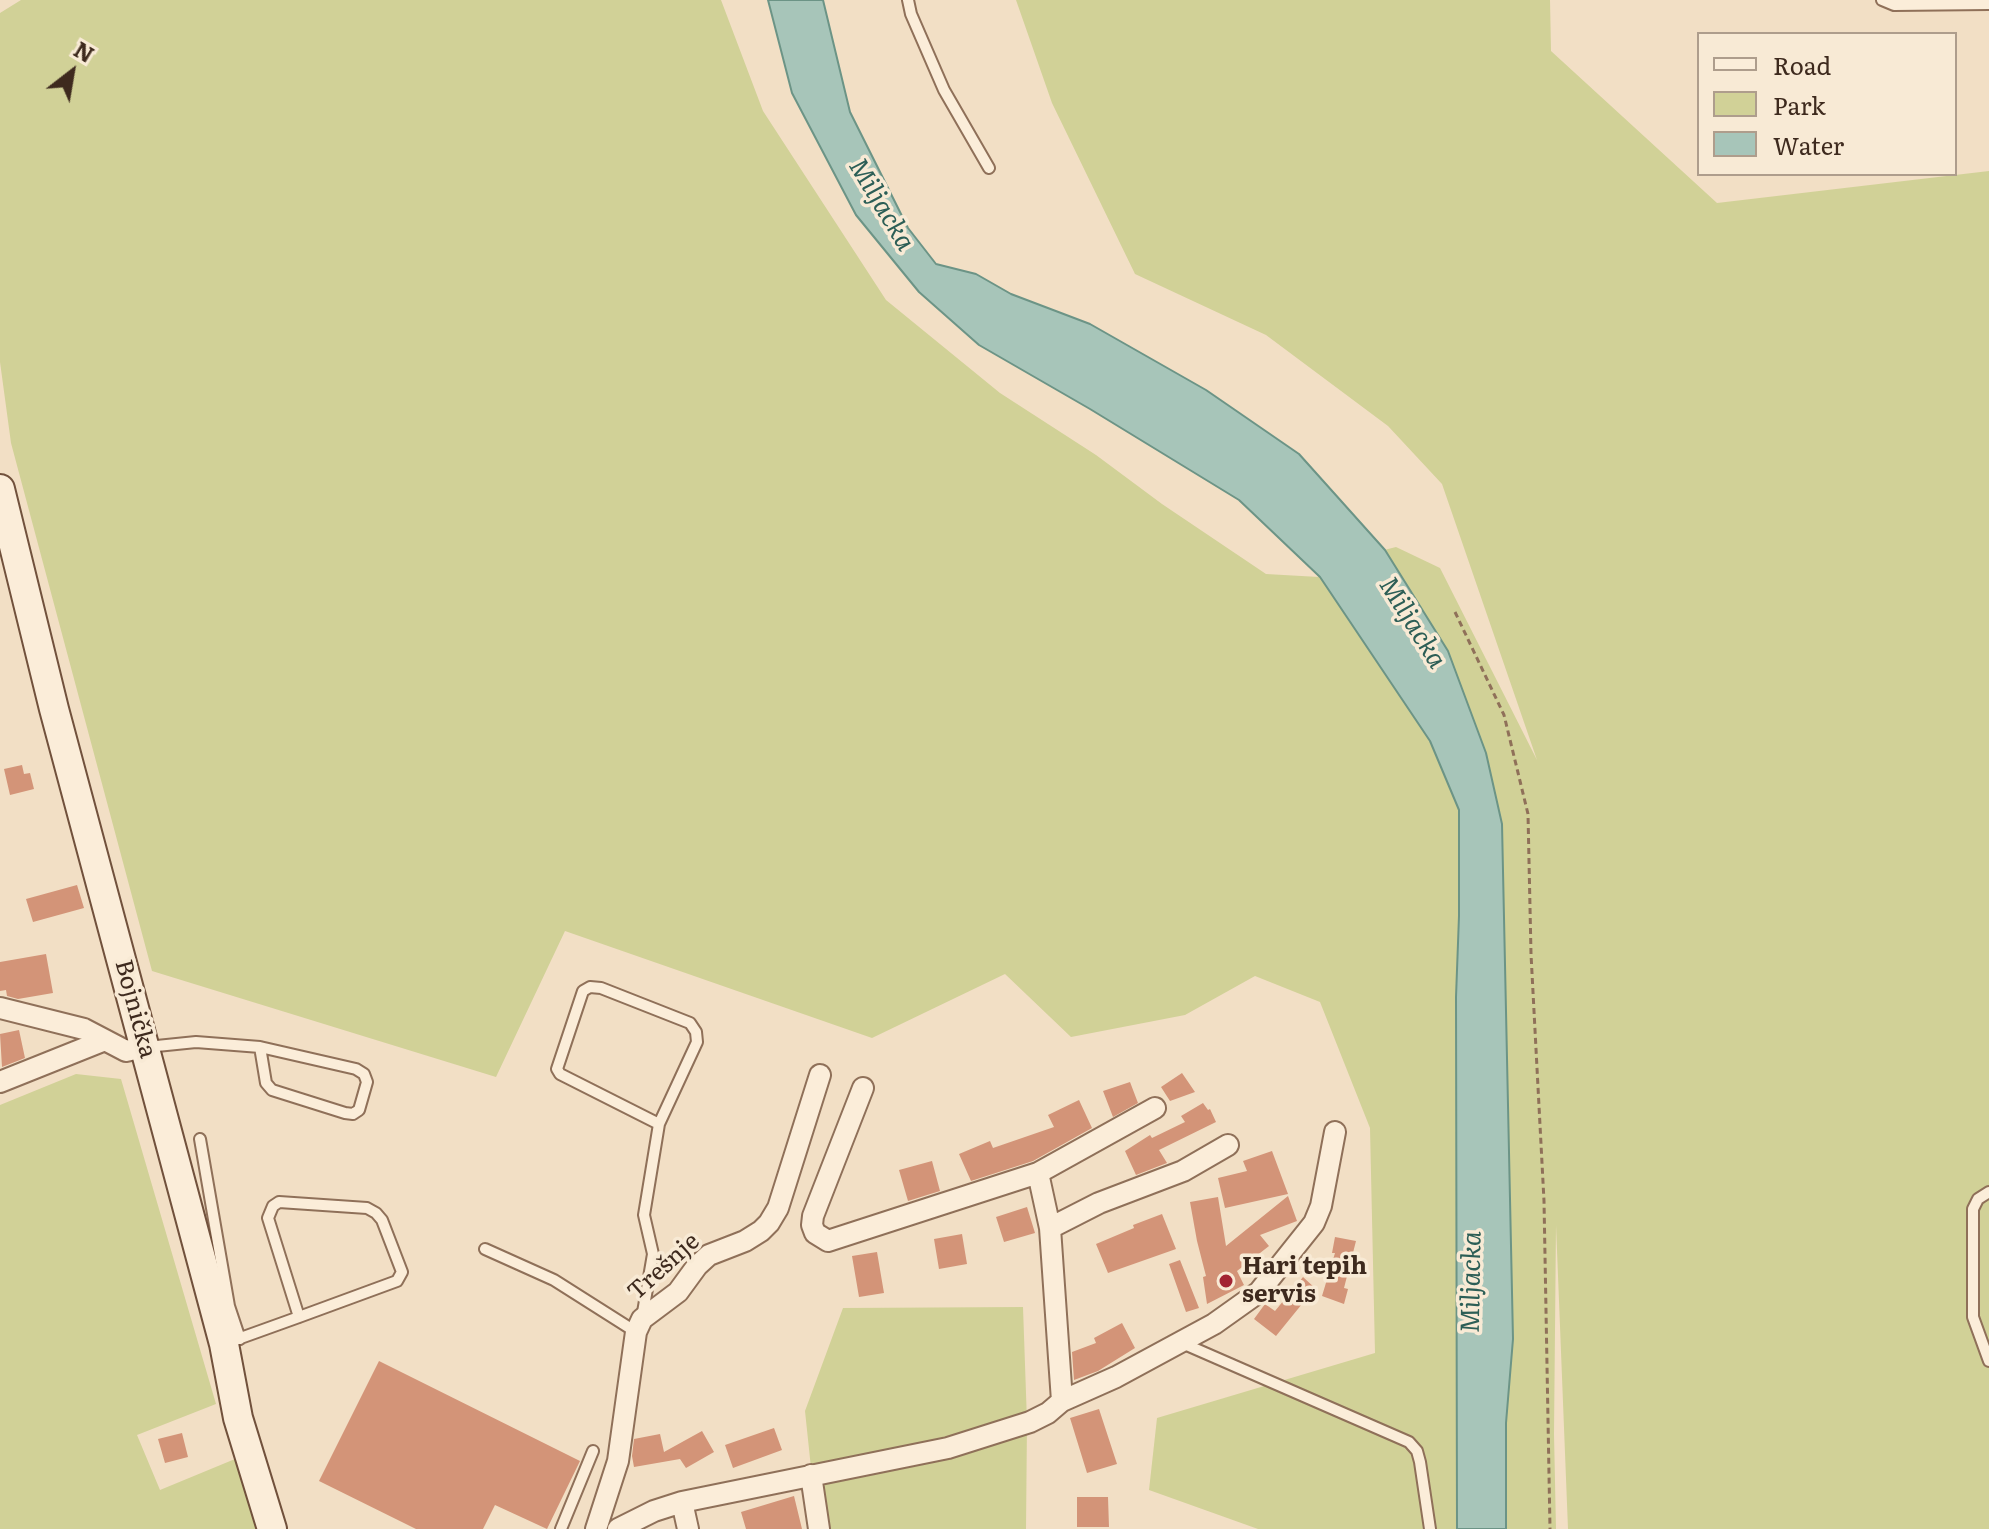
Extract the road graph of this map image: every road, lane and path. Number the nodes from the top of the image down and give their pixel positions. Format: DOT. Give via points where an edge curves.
graph roads {
  1 [pos="908,0"];
  2 [pos="1882,0"];
  3 [pos="1989,4"];
  4 [pos="989,168"];
  5 [pos="0,489"];
  6 [pos="1455,612"];
  7 [pos="0,1008"];
  8 [pos="105,1040"];
  9 [pos="145,1047"];
  10 [pos="260,1047"];
  11 [pos="820,1075"];
  12 [pos="0,1082"];
  13 [pos="863,1088"];
  14 [pos="1155,1108"];
  15 [pos="659,1124"];
  16 [pos="1335,1132"];
  17 [pos="200,1139"];
  18 [pos="1228,1145"];
  19 [pos="1038,1173"];
  20 [pos="1989,1192"];
  21 [pos="1050,1228"];
  22 [pos="485,1249"];
  23 [pos="299,1317"];
  24 [pos="639,1326"];
  25 [pos="232,1341"];
  26 [pos="1180,1342"];
  27 [pos="1989,1361"];
  28 [pos="1062,1401"];
  29 [pos="593,1451"];
  30 [pos="811,1475"];
  31 [pos="682,1502"];
  32 [pos="272,1529"];
  33 [pos="561,1529"];
  34 [pos="596,1529"];
  35 [pos="618,1529"];
  36 [pos="688,1529"];
  37 [pos="819,1529"];
  38 [pos="1430,1529"];
  39 [pos="1550,1529"];
  1 -- 4 [label="lane" via="944,90"];
  2 -- 3 [label="lane" via="1894,5"];
  5 -- 9 [label="main road, Bojnička"];
  6 -- 39 [label="path" via="1504,715 1528,814 1544,1201"];
  7 -- 8 [label="street" via="63,1022"];
  8 -- 9 [label="street" via="126,1051"];
  8 -- 12 [label="street"];
  9 -- 10 [label="lane" via="196,1042"];
  9 -- 25 [label="main road, Bojnička"];
  10 -- 10 [label="lane" via="364,1074 367,1082 359,1110 345,1113 272,1090"];
  11 -- 24 [label="street, Trešnje" via="769,1223 745,1241 709,1255"];
  13 -- 19 [label="street" via="813,1216 821,1239"];
  14 -- 19 [label="street"];
  15 -- 15 [label="lane" via="697,1042 696,1032 690,1023 590,987 583,991 557,1069"];
  15 -- 24 [label="lane" via="644,1215 653,1254"];
  16 -- 26 [label="street" via="1321,1206 1302,1239 1259,1292"];
  17 -- 25 [label="lane"];
  18 -- 21 [label="street" via="1183,1171"];
  19 -- 21 [label="street"];
  20 -- 27 [label="lane" via="1973,1209 1973,1317"];
  21 -- 28 [label="street"];
  22 -- 24 [label="lane"];
  23 -- 23 [label="lane" via="401,1277 376,1213 279,1202 273,1206 268,1218"];
  23 -- 25 [label="lane"];
  24 -- 34 [label="street, Trešnje" via="618,1461"];
  25 -- 32 [label="main road, Bojnička" via="238,1418"];
  26 -- 28 [label="street"];
  26 -- 38 [label="lane" via="1409,1442 1420,1462"];
  28 -- 30 [label="street" via="1030,1422 948,1448"];
  29 -- 33 [label="lane"];
  30 -- 31 [label="street"];
  30 -- 37 [label="street"];
  31 -- 35 [label="street"];
  31 -- 36 [label="street"];
}
